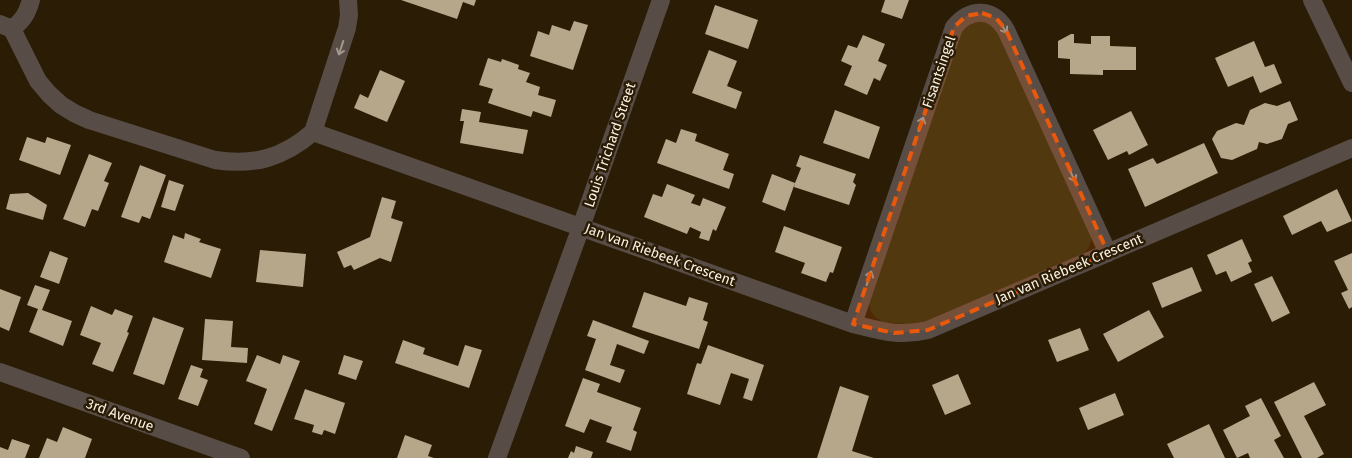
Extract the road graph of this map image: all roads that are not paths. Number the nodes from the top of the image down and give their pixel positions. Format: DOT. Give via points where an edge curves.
graph roads {
  1 [pos="31,0"];
  2 [pos="348,0"];
  3 [pos="660,0"];
  4 [pos="1312,0"];
  5 [pos="6,27"];
  6 [pos="1352,83"];
  7 [pos="313,132"];
  8 [pos="1352,148"];
  9 [pos="581,227"];
  10 [pos="1108,253"];
  11 [pos="853,324"];
  12 [pos="0,372"];
  13 [pos="241,458"];
  14 [pos="497,458"];
  1 -- 5 [label="street" via="21,22"];
  2 -- 7 [label="street, one-way" via="347,28"];
  3 -- 9 [label="street, Louis Trichard Street"];
  4 -- 6 [label="street"];
  5 -- 7 [label="street" via="49,94 74,113 117,129 230,163 260,161 275,156 302,142"];
  7 -- 9 [label="street, Jan van Riebeek Crescent"];
  8 -- 10 [label="street, Jan van Riebeek Crescent"];
  9 -- 11 [label="street, Jan van Riebeek Crescent"];
  9 -- 14 [label="street, Louis Trichard Street"];
  10 -- 11 [label="street, Jan van Riebeek Crescent" via="928,330 906,334"];
  11 -- 10 [label="street, Fisantsingel, one-way" via="954,27 974,13 989,14 1006,30"];
  12 -- 13 [label="street, 3rd Avenue"];
}
